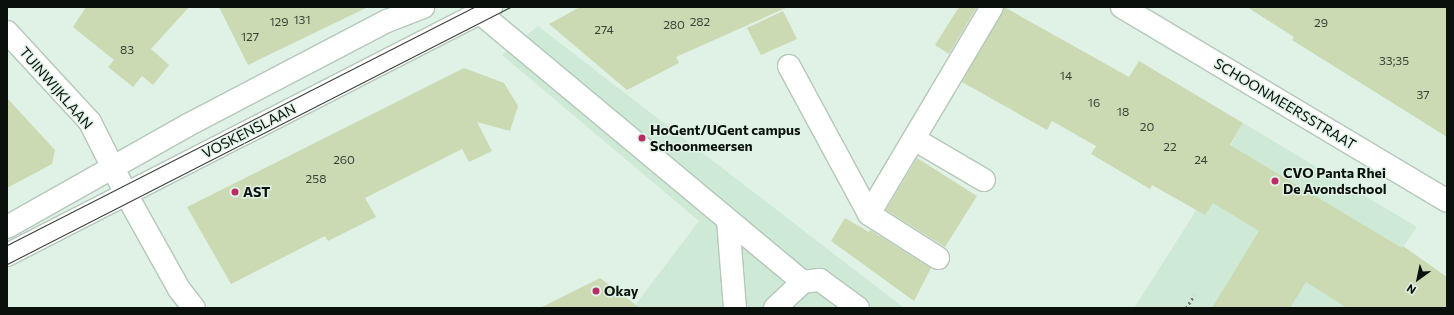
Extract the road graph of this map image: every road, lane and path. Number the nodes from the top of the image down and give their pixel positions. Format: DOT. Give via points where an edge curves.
graph roads {
  1 [pos="423,7"];
  2 [pos="992,7"];
  3 [pos="1122,7"];
  4 [pos="485,10"];
  5 [pos="7,32"];
  6 [pos="789,66"];
  7 [pos="914,139"];
  8 [pos="113,168"];
  9 [pos="984,180"];
  10 [pos="126,194"];
  11 [pos="1447,201"];
  12 [pos="869,214"];
  13 [pos="728,220"];
  14 [pos="7,227"];
  15 [pos="7,255"];
  16 [pos="938,258"];
  17 [pos="803,282"];
  18 [pos="1194,295"];
  19 [pos="194,308"];
  20 [pos="735,308"];
  21 [pos="775,308"];
  22 [pos="858,308"];
  23 [pos="1186,308"];
  1 -- 8 [label="street" via="359,36 186,126"];
  2 -- 7 [label="street"];
  3 -- 11 [label="street, SCHOONMEERSSTRAAT"];
  4 -- 10 [label="street, VOSKENSLAAN"];
  4 -- 13 [label="street"];
  5 -- 8 [label="street, TUINWIJKLAAN" via="90,122"];
  6 -- 12 [label="street"];
  7 -- 9 [label="street"];
  7 -- 12 [label="street"];
  8 -- 10 [label="street, TUINWIJKLAAN"];
  8 -- 14 [label="street"];
  10 -- 15 [label="street, VOSKENSLAAN"];
  10 -- 19 [label="street, TUINWIJKLAAN" via="179,289"];
  12 -- 16 [label="street"];
  13 -- 17 [label="street"];
  13 -- 20 [label="street"];
  17 -- 21 [label="street"];
  17 -- 22 [label="street" via="820,280"];
  18 -- 23 [label="path"];
}
